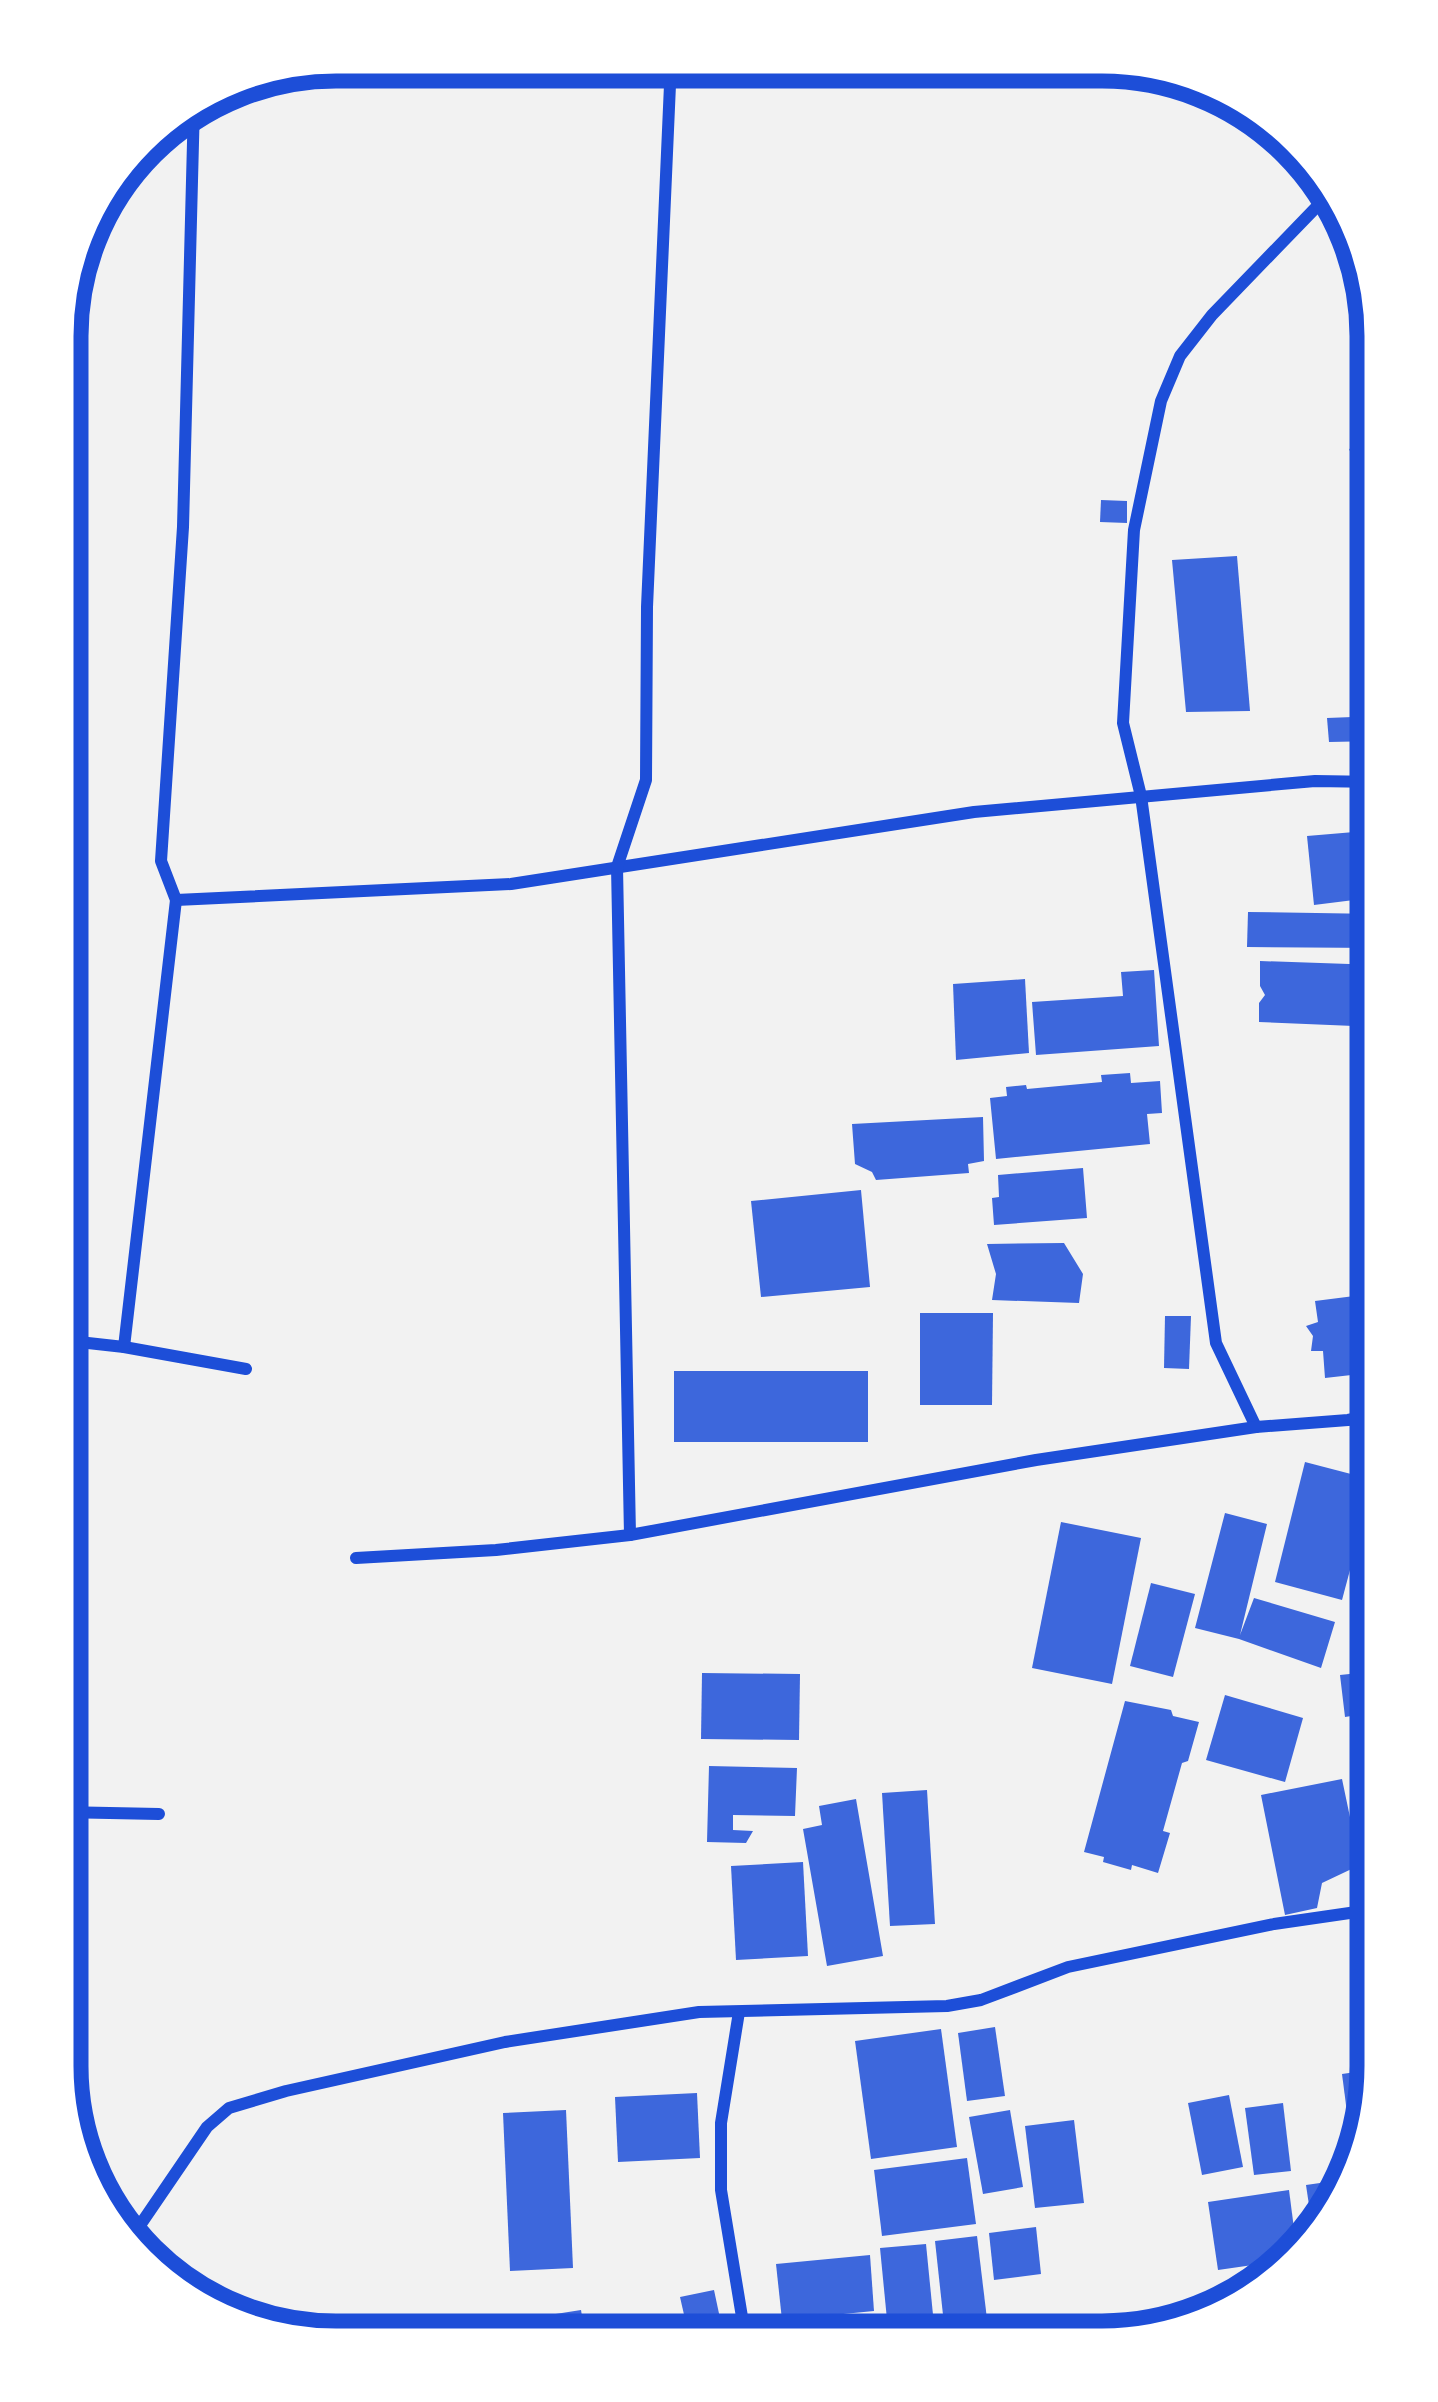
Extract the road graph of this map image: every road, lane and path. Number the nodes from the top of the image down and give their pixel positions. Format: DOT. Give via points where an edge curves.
graph roads {
  1 [pos="670,81"];
  2 [pos="193,124"];
  3 [pos="1320,204"];
  4 [pos="1357,782"];
  5 [pos="1141,796"];
  6 [pos="616,867"];
  7 [pos="176,900"];
  8 [pos="81,1342"];
  9 [pos="124,1347"];
  10 [pos="246,1370"];
  11 [pos="1356,1418"];
  12 [pos="1256,1427"];
  13 [pos="630,1535"];
  14 [pos="356,1558"];
  15 [pos="81,1812"];
  16 [pos="159,1814"];
  17 [pos="1356,1912"];
  18 [pos="739,2012"];
  19 [pos="138,2226"];
  20 [pos="743,2321"];
  1 -- 6 [label="street" via="646,780"];
  2 -- 7 [label="street" via="183,527 161,861"];
  3 -- 5 [label="street" via="1212,315 1180,356 1161,400 1134,530 1123,723"];
  4 -- 5 [label="street"];
  5 -- 6 [label="street" via="974,812"];
  5 -- 12 [label="street" via="1216,1343"];
  6 -- 7 [label="street" via="511,884"];
  6 -- 13 [label="street"];
  7 -- 9 [label="street"];
  8 -- 9 [label="street"];
  9 -- 10 [label="street"];
  11 -- 12 [label="street"];
  12 -- 13 [label="street"];
  13 -- 14 [label="street"];
  15 -- 16 [label="street"];
  17 -- 18 [label="street" via="1068,1966 946,2006"];
  18 -- 19 [label="street" via="506,2042 229,2108 188,2150"];
  18 -- 20 [label="street" via="721,2123 721,2191"];
}
